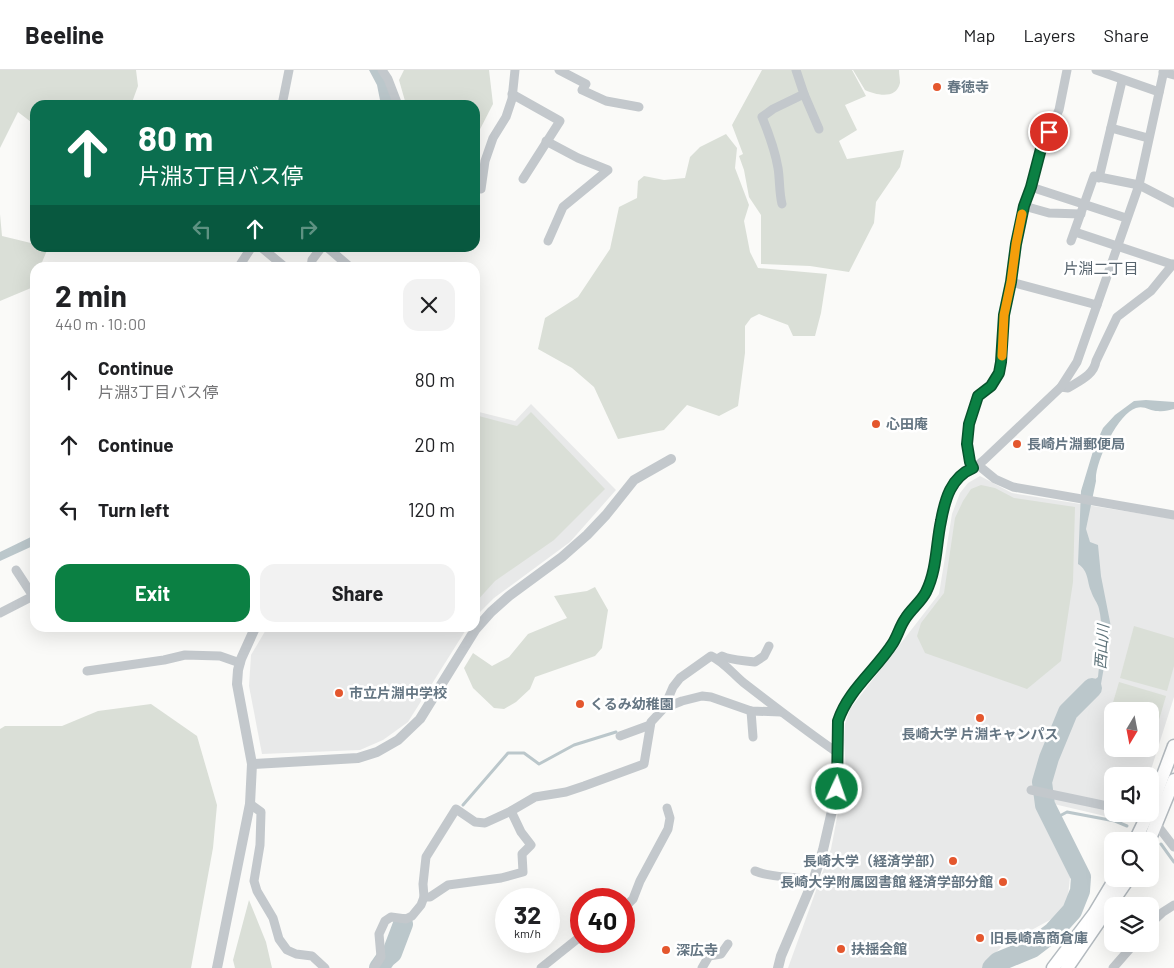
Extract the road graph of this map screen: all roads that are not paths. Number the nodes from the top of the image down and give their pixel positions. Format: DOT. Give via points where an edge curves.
graph roads {
  1 [pos="289,70"];
  2 [pos="382,70"];
  3 [pos="515,70"];
  4 [pos="559,70"];
  5 [pos="796,70"];
  6 [pos="1067,70"];
  7 [pos="1096,70"];
  8 [pos="1163,71"];
  9 [pos="1174,74"];
  10 [pos="1122,81"];
  11 [pos="1159,92"];
  12 [pos="512,94"];
  13 [pos="804,94"];
  14 [pos="283,100"];
  15 [pos="396,100"];
  16 [pos="639,107"];
  17 [pos="1111,128"];
  18 [pos="818,129"];
  19 [pos="1148,138"];
  20 [pos="546,141"];
  21 [pos="1099,178"];
  22 [pos="523,179"];
  23 [pos="1139,185"];
  24 [pos="1031,187"];
  25 [pos="481,189"];
  26 [pos="1174,203"];
  27 [pos="782,204"];
  28 [pos="1085,204"];
  29 [pos="1024,206"];
  30 [pos="1081,214"];
  31 [pos="1126,218"];
  32 [pos="1075,232"];
  33 [pos="1071,241"];
  34 [pos="548,242"];
  35 [pos="1117,245"];
  36 [pos="267,252"];
  37 [pos="333,252"];
  38 [pos="279,262"];
  39 [pos="344,262"];
  40 [pos="1174,264"];
  41 [pos="1011,282"];
  42 [pos="1097,306"];
  43 [pos="1061,387"];
  44 [pos="671,458"];
  45 [pos="976,467"];
  46 [pos="1174,515"];
  47 [pos="16,570"];
  48 [pos="30,590"];
  49 [pos="30,598"];
  50 [pos="0,613"];
  51 [pos="480,624"];
  52 [pos="253,632"];
  53 [pos="474,632"];
  54 [pos="769,646"];
  55 [pos="717,658"];
  56 [pos="240,663"];
  57 [pos="87,671"];
  58 [pos="664,708"];
  59 [pos="751,711"];
  60 [pos="782,712"];
  61 [pos="842,712"];
  62 [pos="650,725"];
  63 [pos="620,736"];
  64 [pos="753,737"];
  65 [pos="1174,746"];
  66 [pos="838,753"];
  67 [pos="252,764"];
  68 [pos="1174,780"];
  69 [pos="1159,785"];
  70 [pos="1030,790"];
  71 [pos="1159,800"];
  72 [pos="250,804"];
  73 [pos="1104,805"];
  74 [pos="667,808"];
  75 [pos="511,812"];
  76 [pos="1152,822"];
  77 [pos="1174,847"];
  78 [pos="754,871"];
  79 [pos="813,881"];
  80 [pos="1110,887"];
  81 [pos="1123,887"];
  82 [pos="635,894"];
  83 [pos="424,898"];
  84 [pos="1174,905"];
  85 [pos="1159,916"];
  86 [pos="728,944"];
  87 [pos="570,945"];
  88 [pos="1127,952"];
  89 [pos="217,968"];
  90 [pos="325,968"];
  91 [pos="374,968"];
  92 [pos="541,968"];
  93 [pos="702,968"];
  94 [pos="778,968"];
  95 [pos="1053,968"];
  96 [pos="1067,968"];
  97 [pos="1114,968"];
  1 -- 14 [label="street"];
  2 -- 15 [label="street"];
  3 -- 12 [label="street"];
  4 -- 16 [label="street" via="586,84 582,90 606,101"];
  5 -- 13 [label="street"];
  6 -- 24 [label="street" via="1059,110 1043,141"];
  7 -- 10 [label="street"];
  8 -- 9 [label="street"];
  8 -- 11 [label="street"];
  10 -- 11 [label="street"];
  10 -- 17 [label="street"];
  11 -- 19 [label="street"];
  12 -- 20 [label="street" via="560,120"];
  12 -- 25 [label="street" via="506,117 493,138 485,161"];
  13 -- 18 [label="street"];
  13 -- 27 [label="street" via="762,118 773,144"];
  17 -- 19 [label="street"];
  17 -- 21 [label="street"];
  19 -- 23 [label="street"];
  20 -- 22 [label="street"];
  20 -- 34 [label="street" via="608,170 562,208"];
  21 -- 23 [label="street"];
  21 -- 28 [label="street" via="1094,176"];
  23 -- 26 [label="street"];
  23 -- 31 [label="street"];
  24 -- 28 [label="street"];
  24 -- 29 [label="street"];
  28 -- 30 [label="street"];
  28 -- 31 [label="street"];
  29 -- 30 [label="street"];
  29 -- 41 [label="street"];
  30 -- 32 [label="street"];
  31 -- 35 [label="street"];
  32 -- 33 [label="street"];
  32 -- 35 [label="street"];
  35 -- 40 [label="street"];
  35 -- 42 [label="street"];
  36 -- 38 [label="street"];
  37 -- 39 [label="street"];
  40 -- 43 [label="street" via="1151,291 1117,317 1089,375 1068,388"];
  41 -- 42 [label="street"];
  41 -- 45 [label="street" via="1004,315 999,373 991,386 978,396 969,424 967,444 970,462"];
  42 -- 43 [label="street" via="1077,362"];
  43 -- 45 [label="street"];
  44 -- 51 [label="street" via="634,480 587,535 509,596"];
  45 -- 46 [label="street" via="1013,487"];
  45 -- 61 [label="street" via="963,473 947,494 929,586 904,619 893,643 858,686"];
  47 -- 48 [label="street"];
  49 -- 50 [label="street"];
  52 -- 56 [label="street"];
  53 -- 67 [label="street" via="420,719 398,740 358,758"];
  54 -- 55 [label="street" via="764,656 755,662 731,661 722,656"];
  55 -- 58 [label="street" via="711,656 680,678"];
  55 -- 60 [label="street"];
  56 -- 57 [label="street" via="220,656 185,655"];
  56 -- 67 [label="street" via="237,684"];
  58 -- 59 [label="street" via="702,696"];
  58 -- 62 [label="street"];
  59 -- 60 [label="street"];
  59 -- 64 [label="street"];
  60 -- 66 [label="street"];
  61 -- 66 [label="street" via="838,721"];
  62 -- 63 [label="street"];
  62 -- 75 [label="street" via="644,764 584,786 535,797"];
  65 -- 69 [label="main road"];
  66 -- 79 [label="street" via="837,789 824,850"];
  67 -- 72 [label="street"];
  68 -- 71 [label="main road"];
  70 -- 73 [label="street"];
  72 -- 89 [label="street"];
  72 -- 90 [label="street" via="261,812 254,881 257,891 287,950 312,956"];
  74 -- 82 [label="street" via="670,818 668,829"];
  75 -- 83 [label="street" via="485,822 475,822 456,809 426,857 422,884"];
  75 -- 83 [label="street" via="531,845 522,854 523,872 448,885"];
  76 -- 77 [label="street"];
  78 -- 79 [label="street" via="767,876"];
  79 -- 94 [label="street"];
  80 -- 95 [label="main road"];
  81 -- 96 [label="main road"];
  83 -- 91 [label="street" via="412,916 406,919 391,917 386,921 378,934 381,957"];
  84 -- 85 [label="street"];
  86 -- 93 [label="street" via="721,954 709,956"];
  87 -- 92 [label="street"];
  88 -- 97 [label="street"];
}
